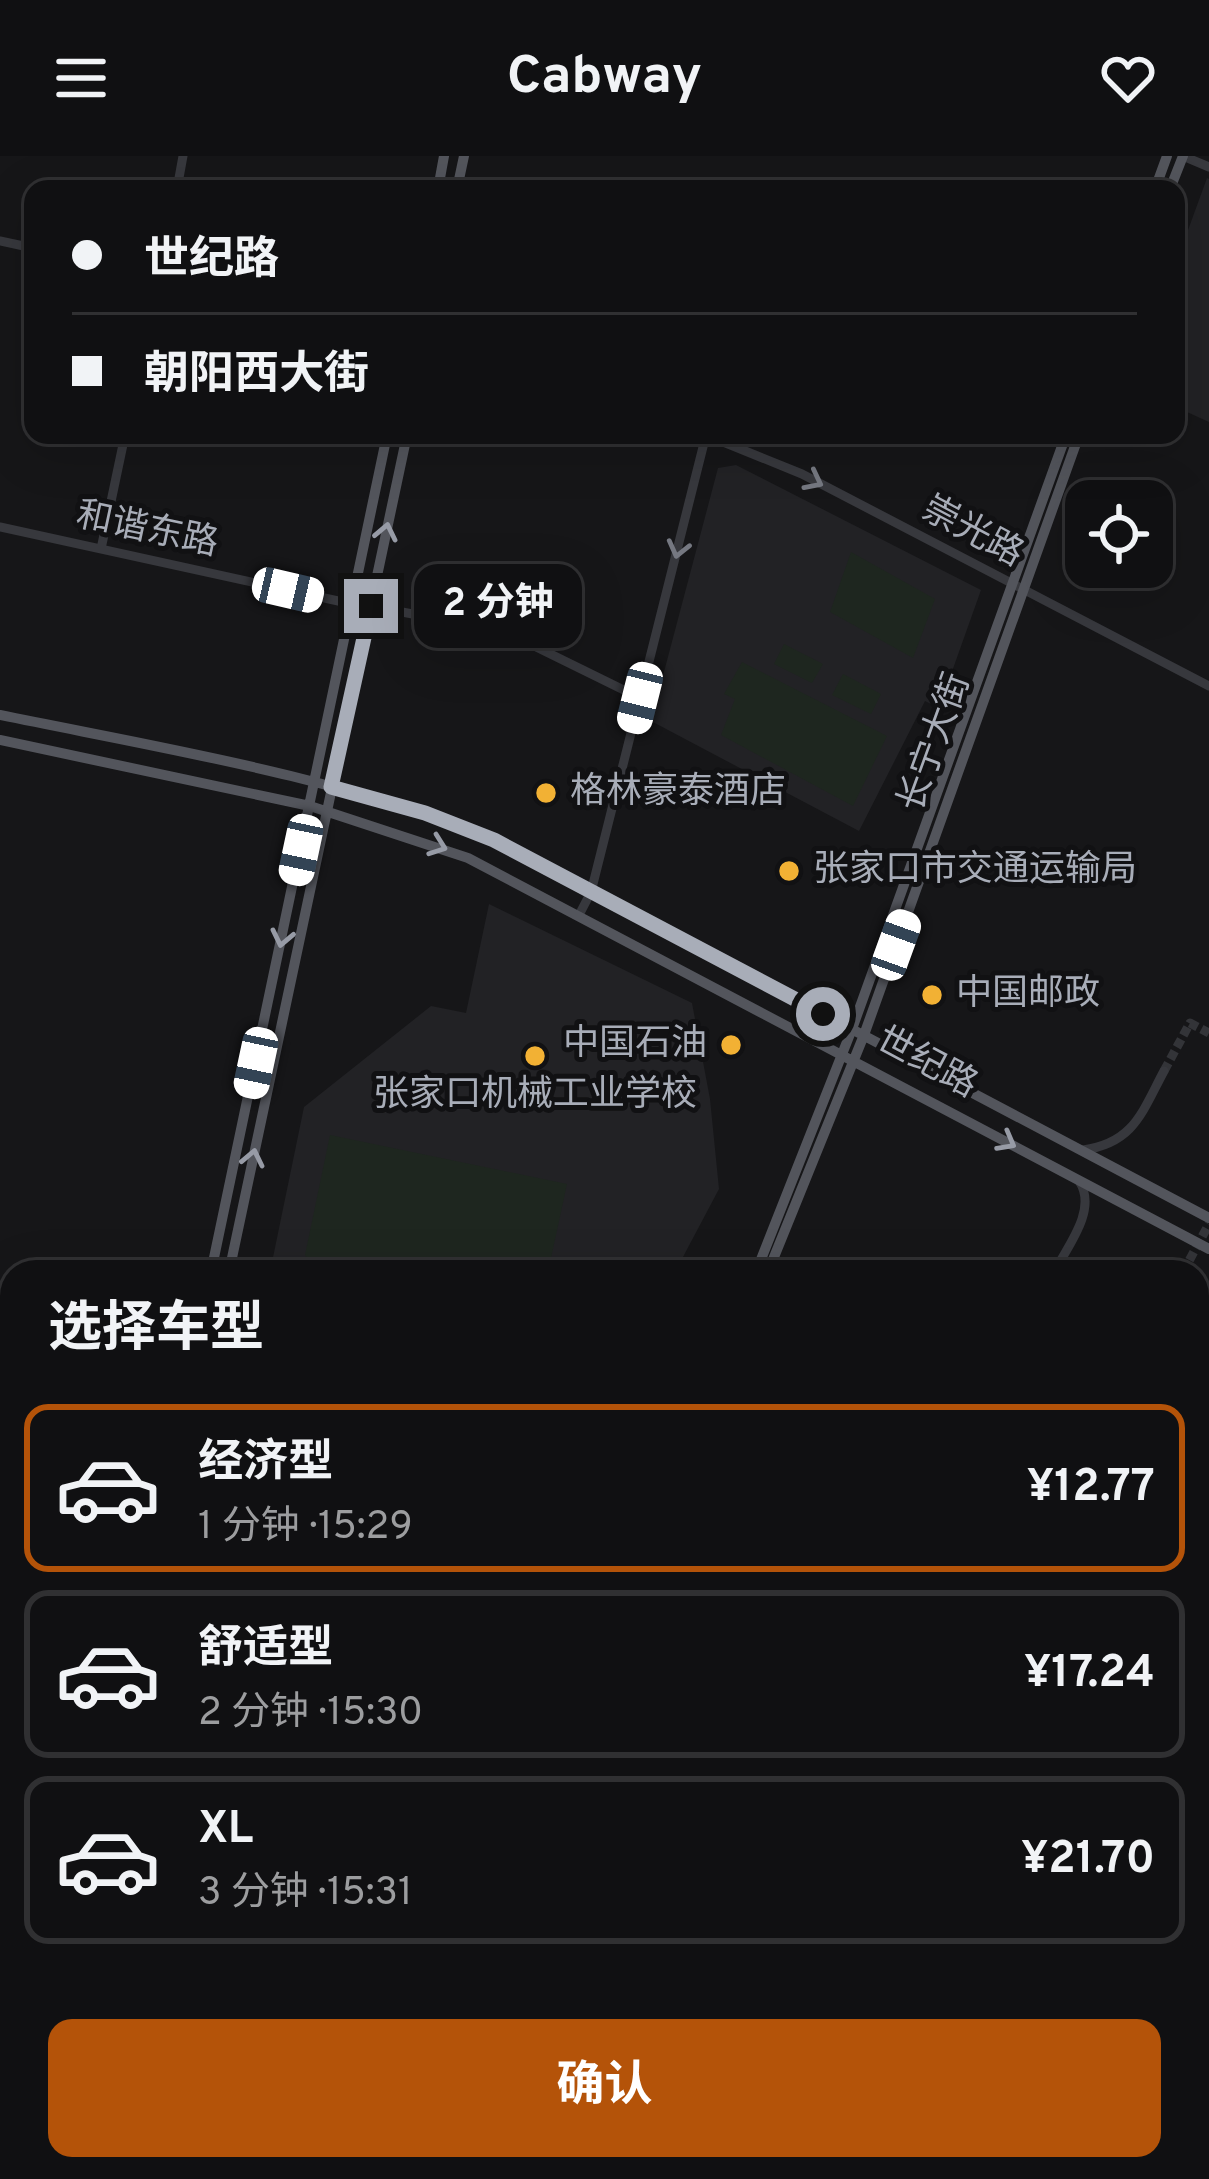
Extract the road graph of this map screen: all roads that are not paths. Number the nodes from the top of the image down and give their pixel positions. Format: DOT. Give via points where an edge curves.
graph roads {
  1 [pos="1183,156"];
  2 [pos="1209,167"];
  3 [pos="123,444"];
  4 [pos="385,444"];
  5 [pos="405,444"];
  6 [pos="704,444"];
  7 [pos="728,444"];
  8 [pos="1063,444"];
  9 [pos="1075,444"];
  10 [pos="0,526"];
  11 [pos="101,549"];
  12 [pos="1017,587"];
  13 [pos="352,604"];
  14 [pos="371,606"];
  15 [pos="1209,686"];
  16 [pos="640,698"];
  17 [pos="0,715"];
  18 [pos="0,740"];
  19 [pos="315,782"];
  20 [pos="331,787"];
  21 [pos="310,806"];
  22 [pos="326,811"];
  23 [pos="591,892"];
  24 [pos="579,915"];
  25 [pos="858,1032"];
  26 [pos="848,1057"];
  27 [pos="1164,1072"];
  28 [pos="1076,1147"];
  29 [pos="1058,1167"];
  30 [pos="1070,1174"];
  31 [pos="1209,1218"];
  32 [pos="1209,1249"];
  33 [pos="214,1260"];
  34 [pos="232,1260"];
  35 [pos="761,1260"];
  36 [pos="772,1260"];
  37 [pos="1060,1260"];
  1 -- 2 [label="street"];
  3 -- 11 [label="street"];
  4 -- 13 [label="main road"];
  14 -- 5 [label="main road, one-way"];
  6 -- 16 [label="street, one-way"];
  7 -- 12 [label="street, 崇光路, one-way"];
  8 -- 12 [label="main road, 长宁大街"];
  9 -- 12 [label="main road, 长宁大街"];
  10 -- 11 [label="street, 和谐东路"];
  11 -- 13 [label="street, 和谐东路"];
  12 -- 15 [label="street, 崇光路"];
  12 -- 25 [label="main road, 长宁大街"];
  13 -- 19 [label="main road"];
  14 -- 16 [label="street" via="522,640"];
  14 -- 20 [label="main road"];
  16 -- 23 [label="street"];
  17 -- 19 [label="main road, 世纪路"];
  18 -- 21 [label="main road, 世纪路"];
  19 -- 20 [label="main road, 世纪路"];
  19 -- 21 [label="main road"];
  20 -- 22 [label="main road"];
  20 -- 23 [label="main road, 世纪路" via="462,827"];
  21 -- 22 [label="main road, 世纪路"];
  21 -- 33 [label="main road, one-way"];
  22 -- 24 [label="main road, 世纪路, one-way" via="468,858"];
  34 -- 22 [label="main road, one-way"];
  23 -- 24 [label="street"];
  23 -- 25 [label="main road, 世纪路"];
  24 -- 26 [label="main road, 世纪路"];
  25 -- 26 [label="main road, 长宁大街"];
  25 -- 28 [label="main road, 世纪路"];
  26 -- 29 [label="main road, 世纪路, one-way"];
  26 -- 35 [label="main road, 长宁大街"];
  26 -- 36 [label="main road, 长宁大街"];
  27 -- 28 [label="street" via="1126,1135"];
  28 -- 29 [label="main road"];
  28 -- 31 [label="main road, 世纪路"];
  29 -- 30 [label="main road, 世纪路"];
  30 -- 32 [label="main road, 世纪路"];
  30 -- 37 [label="street" via="1087,1204"];
}
